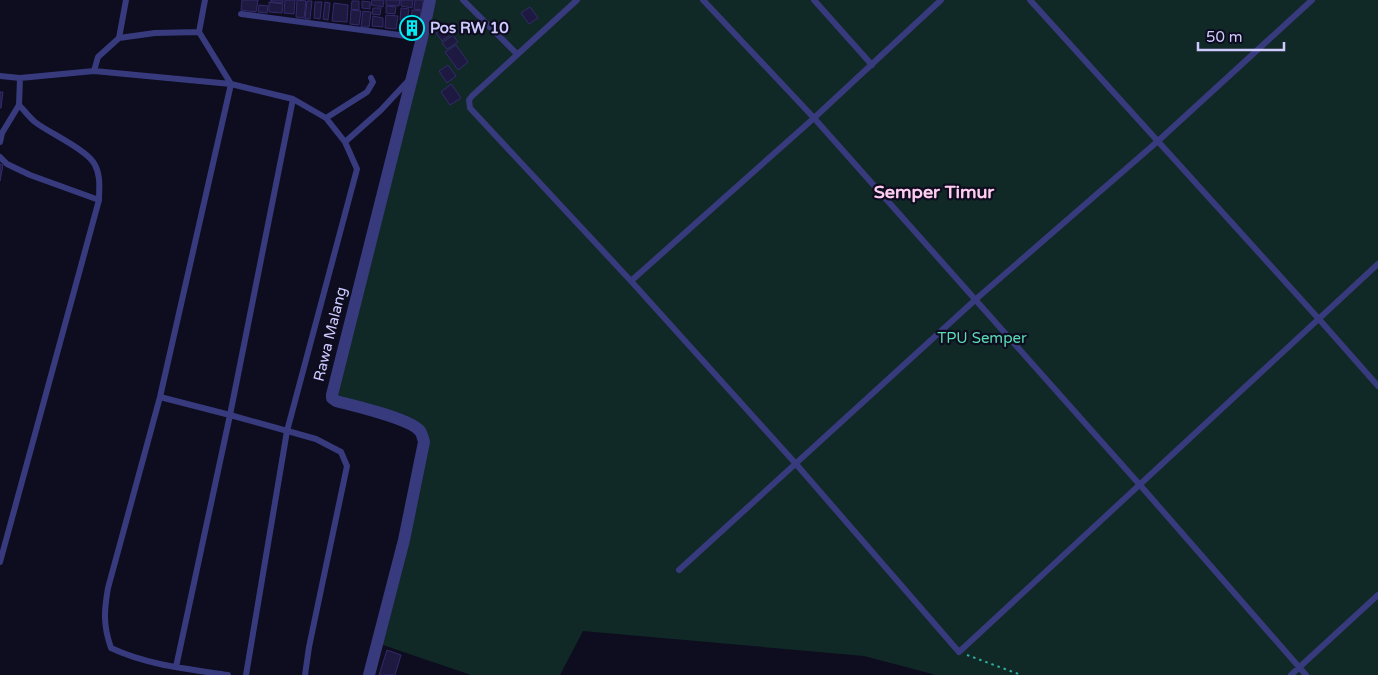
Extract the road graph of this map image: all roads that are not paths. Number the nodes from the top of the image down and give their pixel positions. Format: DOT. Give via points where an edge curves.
graph roads {
  1 [pos="126,0"];
  2 [pos="204,0"];
  3 [pos="430,0"];
  4 [pos="463,0"];
  5 [pos="577,0"];
  6 [pos="703,0"];
  7 [pos="814,0"];
  8 [pos="941,0"];
  9 [pos="1030,0"];
  10 [pos="1312,0"];
  11 [pos="241,14"];
  12 [pos="199,32"];
  13 [pos="119,38"];
  14 [pos="422,38"];
  15 [pos="517,54"];
  16 [pos="872,64"];
  17 [pos="94,71"];
  18 [pos="413,75"];
  19 [pos="0,76"];
  20 [pos="20,78"];
  21 [pos="371,78"];
  22 [pos="231,84"];
  23 [pos="293,99"];
  24 [pos="19,105"];
  25 [pos="326,118"];
  26 [pos="814,118"];
  27 [pos="1158,141"];
  28 [pos="0,142"];
  29 [pos="345,142"];
  30 [pos="0,157"];
  31 [pos="100,200"];
  32 [pos="1378,264"];
  33 [pos="631,281"];
  34 [pos="975,300"];
  35 [pos="1318,318"];
  36 [pos="1378,386"];
  37 [pos="160,398"];
  38 [pos="230,415"];
  39 [pos="287,431"];
  40 [pos="796,464"];
  41 [pos="1140,485"];
  42 [pos="0,562"];
  43 [pos="679,570"];
  44 [pos="1378,595"];
  45 [pos="176,667"];
  46 [pos="1299,668"];
  47 [pos="228,675"];
  48 [pos="246,675"];
  49 [pos="305,675"];
  50 [pos="369,675"];
  51 [pos="1292,675"];
  52 [pos="1306,675"];
  1 -- 13 [label="lane"];
  2 -- 12 [label="lane"];
  3 -- 14 [label="street, Rawa Malang"];
  4 -- 15 [label="lane"];
  5 -- 15 [label="lane"];
  6 -- 26 [label="lane"];
  7 -- 16 [label="lane"];
  8 -- 16 [label="lane"];
  9 -- 27 [label="lane"];
  10 -- 27 [label="lane"];
  11 -- 14 [label="lane"];
  12 -- 13 [label="lane"];
  12 -- 22 [label="lane"];
  13 -- 17 [label="lane" via="98,57"];
  14 -- 18 [label="street, Rawa Malang"];
  15 -- 33 [label="lane" via="472,96 470,108"];
  16 -- 26 [label="lane"];
  17 -- 20 [label="lane"];
  17 -- 22 [label="lane"];
  18 -- 29 [label="lane"];
  18 -- 50 [label="street, Rawa Malang" via="332,395 336,401 416,427 424,442 404,540"];
  19 -- 20 [label="lane"];
  20 -- 24 [label="lane"];
  21 -- 25 [label="lane" via="373,82 367,92"];
  22 -- 23 [label="lane"];
  22 -- 37 [label="lane"];
  23 -- 25 [label="lane"];
  23 -- 38 [label="lane"];
  24 -- 28 [label="lane"];
  24 -- 31 [label="lane" via="34,121 95,164"];
  25 -- 29 [label="lane"];
  26 -- 33 [label="lane"];
  26 -- 34 [label="lane"];
  27 -- 34 [label="lane"];
  27 -- 35 [label="lane"];
  29 -- 39 [label="lane" via="357,169"];
  30 -- 31 [label="lane" via="30,175"];
  31 -- 42 [label="lane"];
  32 -- 35 [label="lane"];
  33 -- 40 [label="lane"];
  34 -- 40 [label="lane"];
  34 -- 41 [label="lane"];
  35 -- 36 [label="lane"];
  35 -- 41 [label="lane"];
  37 -- 38 [label="lane"];
  37 -- 45 [label="lane" via="108,588 105,631 111,648 130,657"];
  38 -- 39 [label="lane"];
  38 -- 45 [label="lane"];
  39 -- 48 [label="lane"];
  39 -- 49 [label="lane" via="328,444 341,452 347,466"];
  40 -- 41 [label="lane" via="958,652"];
  40 -- 43 [label="lane"];
  41 -- 46 [label="lane"];
  44 -- 46 [label="lane"];
  45 -- 47 [label="lane"];
  46 -- 51 [label="lane"];
  46 -- 52 [label="lane"];
}
